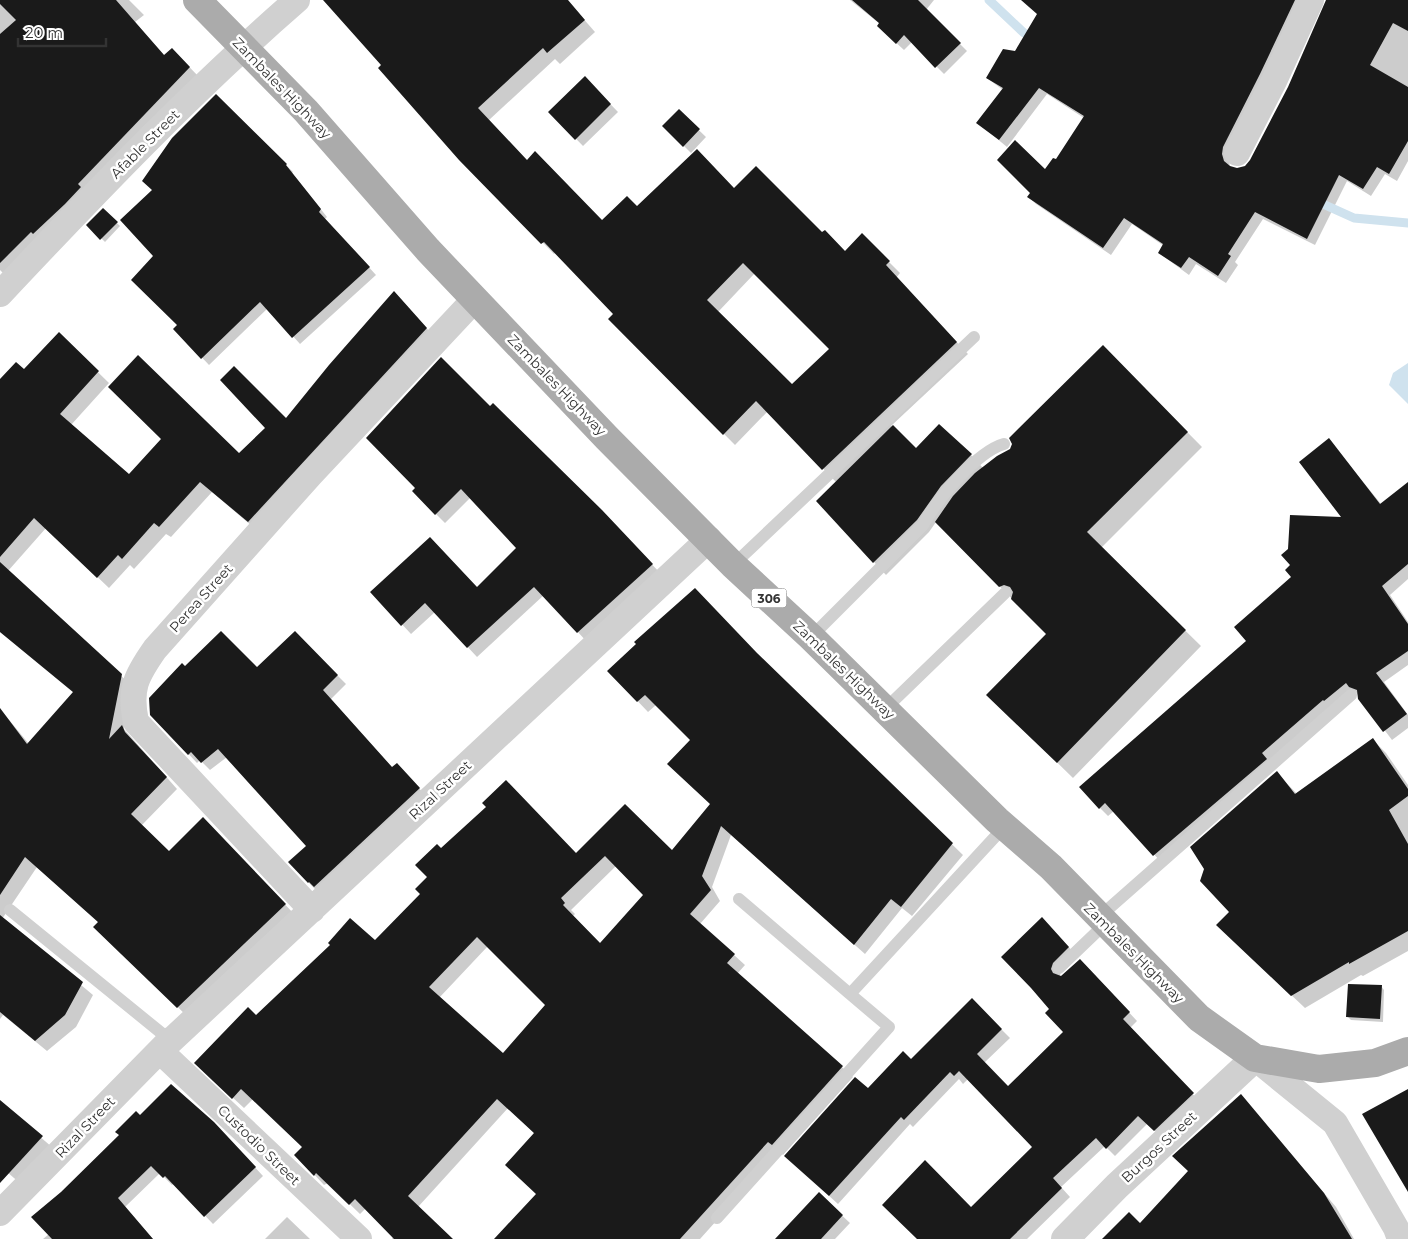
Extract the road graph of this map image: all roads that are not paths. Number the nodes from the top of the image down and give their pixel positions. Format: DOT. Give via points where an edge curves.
graph roads {
  1 [pos="297,0"];
  2 [pos="1311,0"];
  3 [pos="208,4"];
  4 [pos="243,47"];
  5 [pos="1237,153"];
  6 [pos="0,294"];
  7 [pos="475,299"];
  8 [pos="974,337"];
  9 [pos="1004,444"];
  10 [pos="709,539"];
  11 [pos="733,565"];
  12 [pos="1005,593"];
  13 [pos="811,637"];
  14 [pos="1351,695"];
  15 [pos="885,709"];
  16 [pos="1004,826"];
  17 [pos="739,899"];
  18 [pos="10,910"];
  19 [pos="312,910"];
  20 [pos="1102,921"];
  21 [pos="1059,968"];
  22 [pos="850,994"];
  23 [pos="165,1046"];
  24 [pos="1408,1051"];
  25 [pos="1254,1058"];
  26 [pos="0,1213"];
  27 [pos="717,1218"];
  28 [pos="359,1239"];
  29 [pos="1065,1239"];
  30 [pos="1400,1239"];
  1 -- 4 [label="street, Afable Street"];
  2 -- 5 [label="street"];
  3 -- 4 [label="main road, Zambales Highway / 306"];
  4 -- 6 [label="street, Afable Street" via="82,207"];
  4 -- 7 [label="main road, Zambales Highway / 306" via="326,133"];
  7 -- 10 [label="main road, Zambales Highway / 306" via="607,438"];
  7 -- 19 [label="street, Perea Street" via="318,467 155,649 133,688 136,722"];
  8 -- 11 [label="lane"];
  9 -- 13 [label="lane" via="984,455 961,476 923,525"];
  10 -- 11 [label="main road, Zambales Highway / 306"];
  10 -- 19 [label="street, Rizal Street"];
  11 -- 13 [label="main road, Zambales Highway / 306"];
  12 -- 15 [label="lane"];
  13 -- 15 [label="main road, Zambales Highway / 306"];
  14 -- 20 [label="lane"];
  15 -- 16 [label="main road, Zambales Highway / 306"];
  16 -- 20 [label="main road, Zambales Highway / 306" via="1051,867"];
  16 -- 22 [label="lane"];
  17 -- 22 [label="lane"];
  18 -- 23 [label="lane"];
  19 -- 23 [label="street, Rizal Street"];
  20 -- 21 [label="lane"];
  20 -- 25 [label="main road, Zambales Highway / 306" via="1198,1018"];
  22 -- 27 [label="lane" via="889,1027"];
  23 -- 26 [label="street, Rizal Street"];
  23 -- 28 [label="street, Custodio Street"];
  24 -- 25 [label="main road, Zambales Highway / 306" via="1375,1063 1319,1069"];
  25 -- 29 [label="street, Burgos Street"];
  25 -- 30 [label="street" via="1334,1123"];
}
